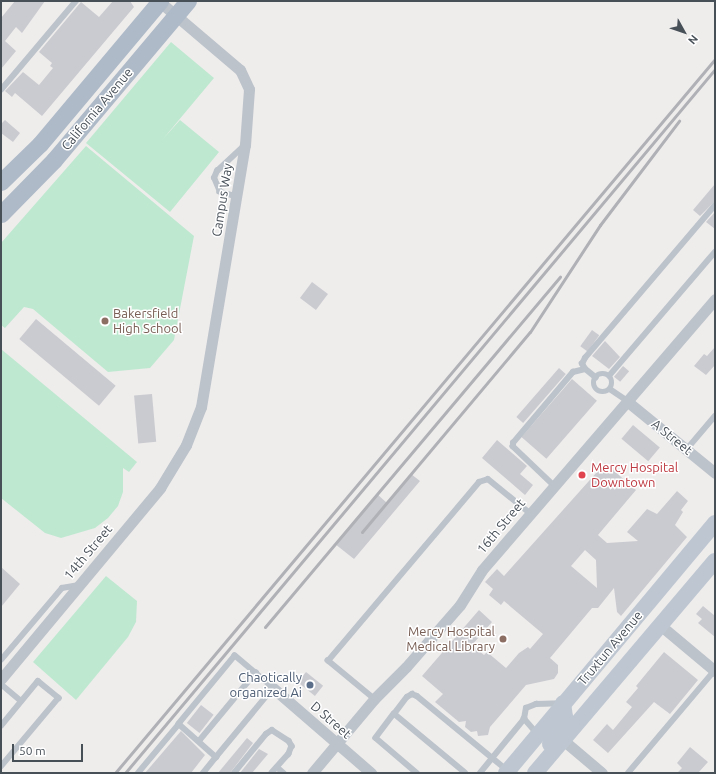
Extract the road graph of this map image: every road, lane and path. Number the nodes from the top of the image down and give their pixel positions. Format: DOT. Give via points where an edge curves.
graph roads {
  1 [pos="76,1"];
  2 [pos="160,1"];
  3 [pos="188,1"];
  4 [pos="177,14"];
  5 [pos="1,90"];
  6 [pos="245,145"];
  7 [pos="1,182"];
  8 [pos="237,197"];
  9 [pos="715,205"];
  10 [pos="1,214"];
  11 [pos="715,252"];
  12 [pos="715,299"];
  13 [pos="585,369"];
  14 [pos="610,376"];
  15 [pos="596,378"];
  16 [pos="610,389"];
  17 [pos="628,402"];
  18 [pos="715,416"];
  19 [pos="189,438"];
  20 [pos="687,449"];
  21 [pos="715,473"];
  22 [pos="554,486"];
  23 [pos="530,513"];
  24 [pos="715,523"];
  25 [pos="715,561"];
  26 [pos="79,584"];
  27 [pos="660,625"];
  28 [pos="1,660"];
  29 [pos="715,671"];
  30 [pos="256,672"];
  31 [pos="1,679"];
  32 [pos="1,684"];
  33 [pos="273,688"];
  34 [pos="374,699"];
  35 [pos="21,701"];
  36 [pos="563,703"];
  37 [pos="394,714"];
  38 [pos="524,718"];
  39 [pos="179,724"];
  40 [pos="1,726"];
  41 [pos="537,734"];
  42 [pos="562,740"];
  43 [pos="198,741"];
  44 [pos="337,743"];
  45 [pos="551,754"];
  46 [pos="216,757"];
  47 [pos="492,757"];
  48 [pos="1,767"];
  49 [pos="277,767"];
  50 [pos="507,772"];
  51 [pos="138,773"];
  52 [pos="203,773"];
  53 [pos="234,773"];
  54 [pos="272,773"];
  55 [pos="284,773"];
  56 [pos="312,773"];
  57 [pos="371,773"];
  58 [pos="417,773"];
  59 [pos="465,773"];
  60 [pos="480,773"];
  61 [pos="535,773"];
  62 [pos="602,773"];
  63 [pos="628,773"];
  1 -- 5 [label="lane"];
  2 -- 4 [label="street, Campus Way"];
  2 -- 7 [label="main road, California Avenue" via="40,144"];
  3 -- 4 [label="main road, California Avenue"];
  4 -- 6 [label="street, Campus Way" via="240,70 249,89"];
  4 -- 10 [label="main road, California Avenue" via="54,160"];
  6 -- 8 [label="street, Campus Way"];
  6 -- 8 [label="lane" via="217,171 214,178 220,192"];
  8 -- 19 [label="street, Campus Way" via="206,384"];
  9 -- 13 [label="lane" via="585,358 582,364"];
  11 -- 14 [label="lane"];
  12 -- 17 [label="street, 16th Street"];
  13 -- 15 [label="lane"];
  13 -- 22 [label="lane" via="573,372 513,443 513,446"];
  14 -- 15 [label="lane" via="602,374"];
  14 -- 16 [label="lane"];
  15 -- 16 [label="lane" via="594,384 597,390 603,392"];
  16 -- 17 [label="lane"];
  17 -- 20 [label="street, A Street"];
  17 -- 22 [label="street, 16th Street"];
  18 -- 20 [label="lane"];
  19 -- 26 [label="street, 14th Street" via="160,488"];
  20 -- 21 [label="street, A Street"];
  22 -- 23 [label="street, 16th Street"];
  23 -- 34 [label="street, 16th Street" via="482,570 460,605 406,667"];
  23 -- 34 [label="lane" via="488,479 480,482 333,656 328,662"];
  24 -- 36 [label="main road, Truxtun Avenue"];
  25 -- 27 [label="main road, Truxtun Avenue"];
  26 -- 28 [label="lane" via="62,588"];
  26 -- 31 [label="street, 14th Street"];
  27 -- 29 [label="street"];
  27 -- 42 [label="main road, Truxtun Avenue"];
  29 -- 63 [label="lane"];
  30 -- 33 [label="lane"];
  30 -- 39 [label="lane" via="235,656"];
  30 -- 43 [label="lane"];
  32 -- 35 [label="lane"];
  33 -- 44 [label="street, D Street"];
  33 -- 46 [label="lane"];
  34 -- 44 [label="street, 16th Street"];
  35 -- 40 [label="lane"];
  35 -- 48 [label="lane" via="38,681 60,698"];
  36 -- 38 [label="lane" via="536,704 526,708"];
  36 -- 41 [label="main road, Truxtun Avenue"];
  36 -- 45 [label="main road" via="565,717 550,741"];
  37 -- 47 [label="lane" via="407,697 412,694 417,696"];
  37 -- 58 [label="lane" via="376,738"];
  37 -- 59 [label="lane"];
  38 -- 41 [label="lane"];
  38 -- 47 [label="lane"];
  39 -- 43 [label="lane"];
  39 -- 51 [label="lane"];
  41 -- 50 [label="main road, Truxtun Avenue"];
  42 -- 45 [label="main road, Truxtun Avenue"];
  42 -- 62 [label="street"];
  43 -- 46 [label="lane"];
  44 -- 56 [label="street, 16th Street"];
  44 -- 57 [label="street, D Street"];
  45 -- 61 [label="main road, Truxtun Avenue"];
  46 -- 52 [label="lane"];
  47 -- 50 [label="lane"];
  47 -- 60 [label="lane"];
  49 -- 53 [label="lane" via="289,754 292,746 289,741 272,730"];
  49 -- 54 [label="lane"];
  49 -- 55 [label="lane"];
}
